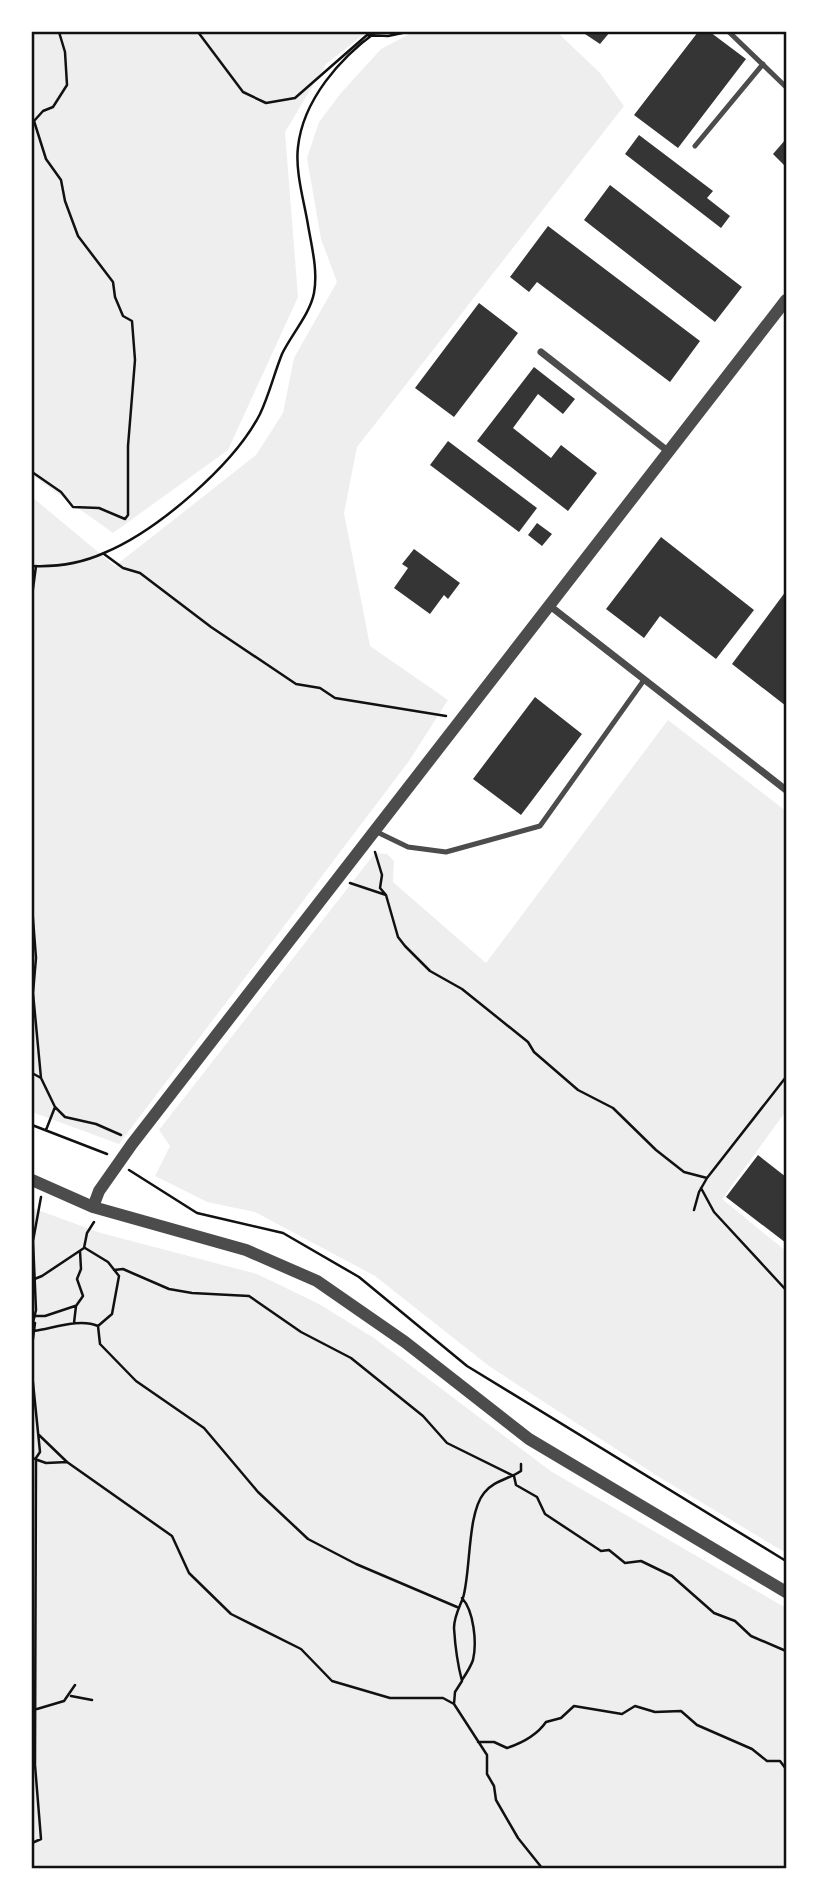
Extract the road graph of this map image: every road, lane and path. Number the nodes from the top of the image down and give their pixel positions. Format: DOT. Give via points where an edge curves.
graph roads {
  1 [pos="59,32"];
  2 [pos="198,32"];
  3 [pos="376,32"];
  4 [pos="407,32"];
  5 [pos="729,32"];
  6 [pos="370,36"];
  7 [pos="763,64"];
  8 [pos="328,78"];
  9 [pos="315,82"];
  10 [pos="786,87"];
  11 [pos="695,146"];
  12 [pos="786,300"];
  13 [pos="541,352"];
  14 [pos="669,452"];
  15 [pos="32,472"];
  16 [pos="104,554"];
  17 [pos="34,566"];
  18 [pos="32,596"];
  19 [pos="550,606"];
  20 [pos="644,680"];
  21 [pos="457,724"];
  22 [pos="32,782"];
  23 [pos="786,790"];
  24 [pos="374,830"];
  25 [pos="366,841"];
  26 [pos="32,861"];
  27 [pos="337,879"];
  28 [pos="386,895"];
  29 [pos="32,906"];
  30 [pos="32,1073"];
  31 [pos="786,1077"];
  32 [pos="41,1078"];
  33 [pos="55,1107"];
  34 [pos="46,1129"];
  35 [pos="132,1144"];
  36 [pos="707,1178"];
  37 [pos="37,1184"];
  38 [pos="701,1188"];
  39 [pos="96,1208"];
  40 [pos="694,1210"];
  41 [pos="32,1242"];
  42 [pos="84,1248"];
  43 [pos="80,1251"];
  44 [pos="114,1270"];
  45 [pos="34,1279"];
  46 [pos="786,1290"];
  47 [pos="75,1306"];
  48 [pos="36,1317"];
  49 [pos="74,1323"];
  50 [pos="98,1326"];
  51 [pos="33,1329"];
  52 [pos="32,1346"];
  53 [pos="32,1373"];
  54 [pos="39,1436"];
  55 [pos="34,1458"];
  56 [pos="67,1462"];
  57 [pos="521,1464"];
  58 [pos="513,1476"];
  59 [pos="786,1592"];
  60 [pos="463,1598"];
  61 [pos="457,1607"];
  62 [pos="786,1651"];
  63 [pos="462,1681"];
  64 [pos="75,1685"];
  65 [pos="454,1692"];
  66 [pos="71,1696"];
  67 [pos="443,1698"];
  68 [pos="92,1700"];
  69 [pos="454,1704"];
  70 [pos="35,1712"];
  71 [pos="478,1742"];
  72 [pos="786,1769"];
  73 [pos="32,1843"];
  74 [pos="542,1868"];
  1 -- 15 [label="path" via="67,85 53,107 34,121 46,159 61,180 79,236 113,282 123,316 132,321 135,359 128,515 125,519 99,508 73,508 61,492"];
  2 -- 9 [label="path" via="235,84 266,103 287,100"];
  3 -- 6 [label="path"];
  4 -- 6 [label="path"];
  5 -- 7 [label="lane"];
  6 -- 8 [label="path"];
  6 -- 9 [label="path" via="352,46"];
  7 -- 10 [label="lane"];
  7 -- 11 [label="lane"];
  8 -- 9 [label="path"];
  8 -- 16 [label="path" via="312,103 298,147 316,274 314,296 283,352 260,414 211,476 166,515"];
  12 -- 14 [label="street"];
  13 -- 14 [label="street"];
  14 -- 19 [label="street"];
  16 -- 17 [label="path" via="61,565"];
  16 -- 21 [label="path" via="123,568 140,573 296,684 320,688 335,698 423,710"];
  17 -- 18 [label="path"];
  19 -- 20 [label="street"];
  19 -- 21 [label="street"];
  20 -- 23 [label="street"];
  20 -- 24 [label="lane" via="540,826 446,852 408,847"];
  21 -- 24 [label="street"];
  22 -- 26 [label="path"];
  24 -- 25 [label="street"];
  25 -- 27 [label="street"];
  25 -- 28 [label="path" via="379,861 380,888"];
  27 -- 28 [label="path"];
  27 -- 35 [label="street"];
  28 -- 36 [label="path" via="398,937 419,962 462,989 528,1042 578,1090 613,1108 684,1172"];
  29 -- 32 [label="path"];
  30 -- 32 [label="path"];
  31 -- 36 [label="path"];
  32 -- 33 [label="path"];
  33 -- 34 [label="path"];
  33 -- 35 [label="path" via="68,1118 96,1124"];
  35 -- 39 [label="street" via="99,1191"];
  36 -- 38 [label="path"];
  37 -- 39 [label="street"];
  37 -- 41 [label="path"];
  38 -- 40 [label="path"];
  38 -- 46 [label="path" via="714,1212"];
  39 -- 42 [label="path"];
  39 -- 59 [label="street" via="246,1250 317,1281 530,1439"];
  41 -- 45 [label="path"];
  42 -- 43 [label="path"];
  42 -- 44 [label="path"];
  43 -- 45 [label="path"];
  43 -- 47 [label="path" via="77,1279 83,1296"];
  44 -- 50 [label="path" via="119,1276 112,1314"];
  44 -- 58 [label="path" via="123,1269 192,1293 248,1296 301,1332 351,1358 423,1416 447,1443"];
  45 -- 48 [label="path"];
  47 -- 48 [label="path"];
  47 -- 49 [label="path"];
  48 -- 51 [label="path"];
  49 -- 50 [label="path"];
  49 -- 51 [label="path" via="55,1330"];
  50 -- 61 [label="path" via="100,1343 136,1381 204,1428 258,1492 309,1539"];
  51 -- 52 [label="path"];
  53 -- 54 [label="path"];
  54 -- 55 [label="path" via="40,1452"];
  54 -- 56 [label="path"];
  55 -- 56 [label="path" via="46,1463"];
  55 -- 70 [label="path"];
  56 -- 67 [label="path" via="172,1536 189,1573 231,1614 301,1649 332,1681 390,1698"];
  57 -- 58 [label="path"];
  58 -- 60 [label="path" via="482,1494"];
  58 -- 62 [label="path" via="516,1486 537,1497 544,1514 601,1551 609,1550 625,1563 641,1561 671,1576 714,1613"];
  60 -- 61 [label="path"];
  60 -- 63 [label="path" via="473,1625 473,1660"];
  61 -- 63 [label="path" via="454,1627"];
  63 -- 65 [label="path"];
  64 -- 66 [label="path"];
  65 -- 67 [label="path"];
  65 -- 69 [label="path"];
  66 -- 68 [label="path"];
  66 -- 70 [label="path"];
  67 -- 69 [label="path"];
  69 -- 71 [label="path"];
  70 -- 73 [label="path" via="41,1839"];
  71 -- 72 [label="path" via="507,1748 520,1744 574,1706 622,1714 635,1706 655,1712 681,1711 697,1725 752,1749 767,1761 779,1761"];
  71 -- 74 [label="path" via="488,1755 487,1774 496,1800"];
}
